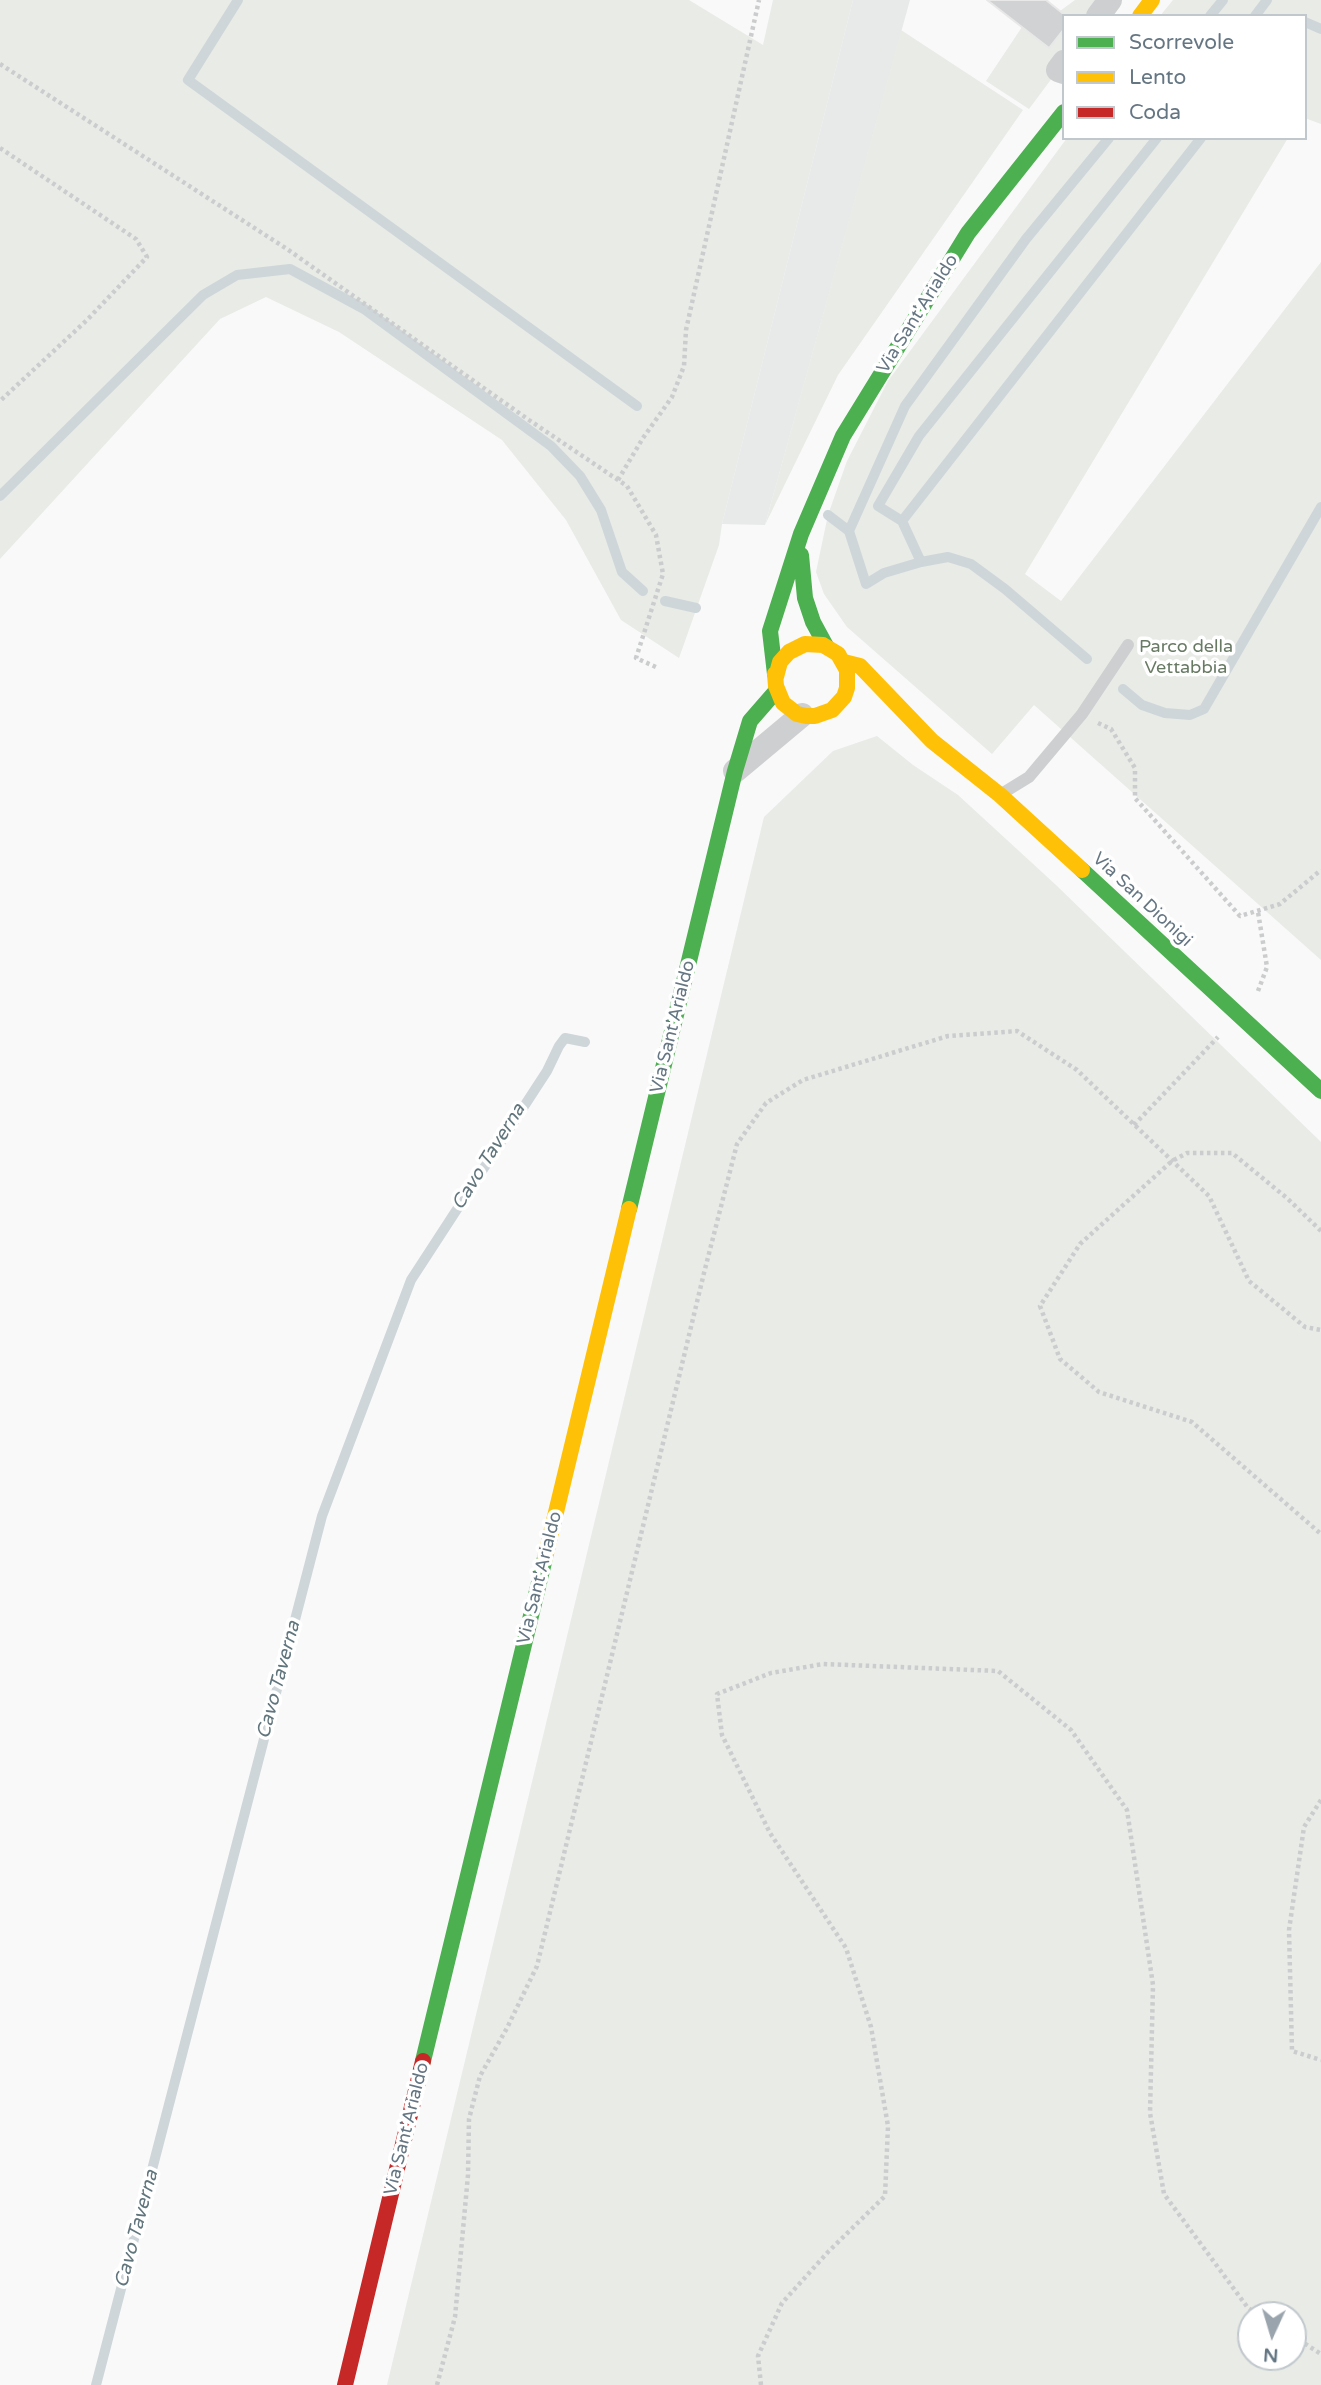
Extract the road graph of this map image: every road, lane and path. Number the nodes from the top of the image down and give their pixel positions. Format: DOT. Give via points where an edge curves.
graph roads {
  1 [pos="759,0"];
  2 [pos="0,64"];
  3 [pos="1062,115"];
  4 [pos="0,148"];
  5 [pos="0,401"];
  6 [pos="618,480"];
  7 [pos="801,534"];
  8 [pos="1128,645"];
  9 [pos="826,646"];
  10 [pos="844,662"];
  11 [pos="658,668"];
  12 [pos="776,684"];
  13 [pos="1082,714"];
  14 [pos="802,715"];
  15 [pos="886,718"];
  16 [pos="932,741"];
  17 [pos="735,771"];
  18 [pos="1000,796"];
  19 [pos="1321,870"];
  20 [pos="1258,912"];
  21 [pos="1254,1001"];
  22 [pos="1222,1033"];
  23 [pos="1321,1091"];
  24 [pos="1134,1125"];
  25 [pos="1172,1161"];
  26 [pos="1321,1231"];
  27 [pos="1321,1330"];
  28 [pos="1321,1534"];
  29 [pos="1321,1800"];
  30 [pos="1321,2060"];
  31 [pos="1243,2301"];
  32 [pos="345,2385"];
  33 [pos="437,2385"];
  34 [pos="761,2385"];
  1 -- 6 [label="path" via="686,330 684,366 672,397"];
  2 -- 6 [label="path" via="287,249"];
  3 -- 7 [label="street, Via Sant'Arialdo" via="968,233 843,436"];
  4 -- 5 [label="path" via="136,239 147,257 88,320"];
  6 -- 11 [label="path" via="627,486 656,535 663,573 636,658"];
  7 -- 9 [label="street, Via Sant'Arialdo" via="805,598"];
  7 -- 12 [label="street, Via Sant'Arialdo" via="770,631"];
  8 -- 13 [label="lane"];
  9 -- 10 [label="street, Via Sant'Arialdo"];
  9 -- 12 [label="street, Via Sant'Arialdo" via="796,647 784,656"];
  10 -- 14 [label="street" via="846,705 824,715"];
  10 -- 16 [label="street, Via San Dionigi" via="860,666"];
  12 -- 14 [label="street" via="783,703"];
  12 -- 17 [label="street, Via Sant'Arialdo" via="750,721"];
  13 -- 18 [label="lane" via="1029,777"];
  13 -- 20 [label="path" via="1111,729 1136,768 1135,798 1240,916"];
  14 -- 17 [label="street"];
  15 -- 16 [label="street, Via San Dionigi"];
  16 -- 18 [label="street, Via San Dionigi"];
  17 -- 32 [label="street, Via Sant'Arialdo"];
  18 -- 23 [label="street, Via San Dionigi"];
  19 -- 20 [label="path" via="1280,904"];
  20 -- 21 [label="path" via="1268,967"];
  22 -- 24 [label="path"];
  24 -- 25 [label="path"];
  24 -- 33 [label="path" via="1077,1070 1017,1031 948,1036 803,1080 766,1103 737,1144 537,1966 480,2076 469,2119 455,2317"];
  25 -- 26 [label="path" via="1187,1153 1232,1153"];
  25 -- 27 [label="path" via="1209,1196 1249,1281 1305,1327"];
  25 -- 28 [label="path" via="1080,1244 1040,1306 1060,1359 1099,1392 1192,1422"];
  29 -- 30 [label="path" via="1304,1827 1289,1930 1292,2051"];
  31 -- 34 [label="path" via="1164,2194 1150,2113 1153,1985 1127,1810 1072,1730 998,1671 822,1664 771,1673 718,1694 722,1735 770,1833 846,1948 871,2027 888,2126 885,2196 782,2303 758,2356"];
}
